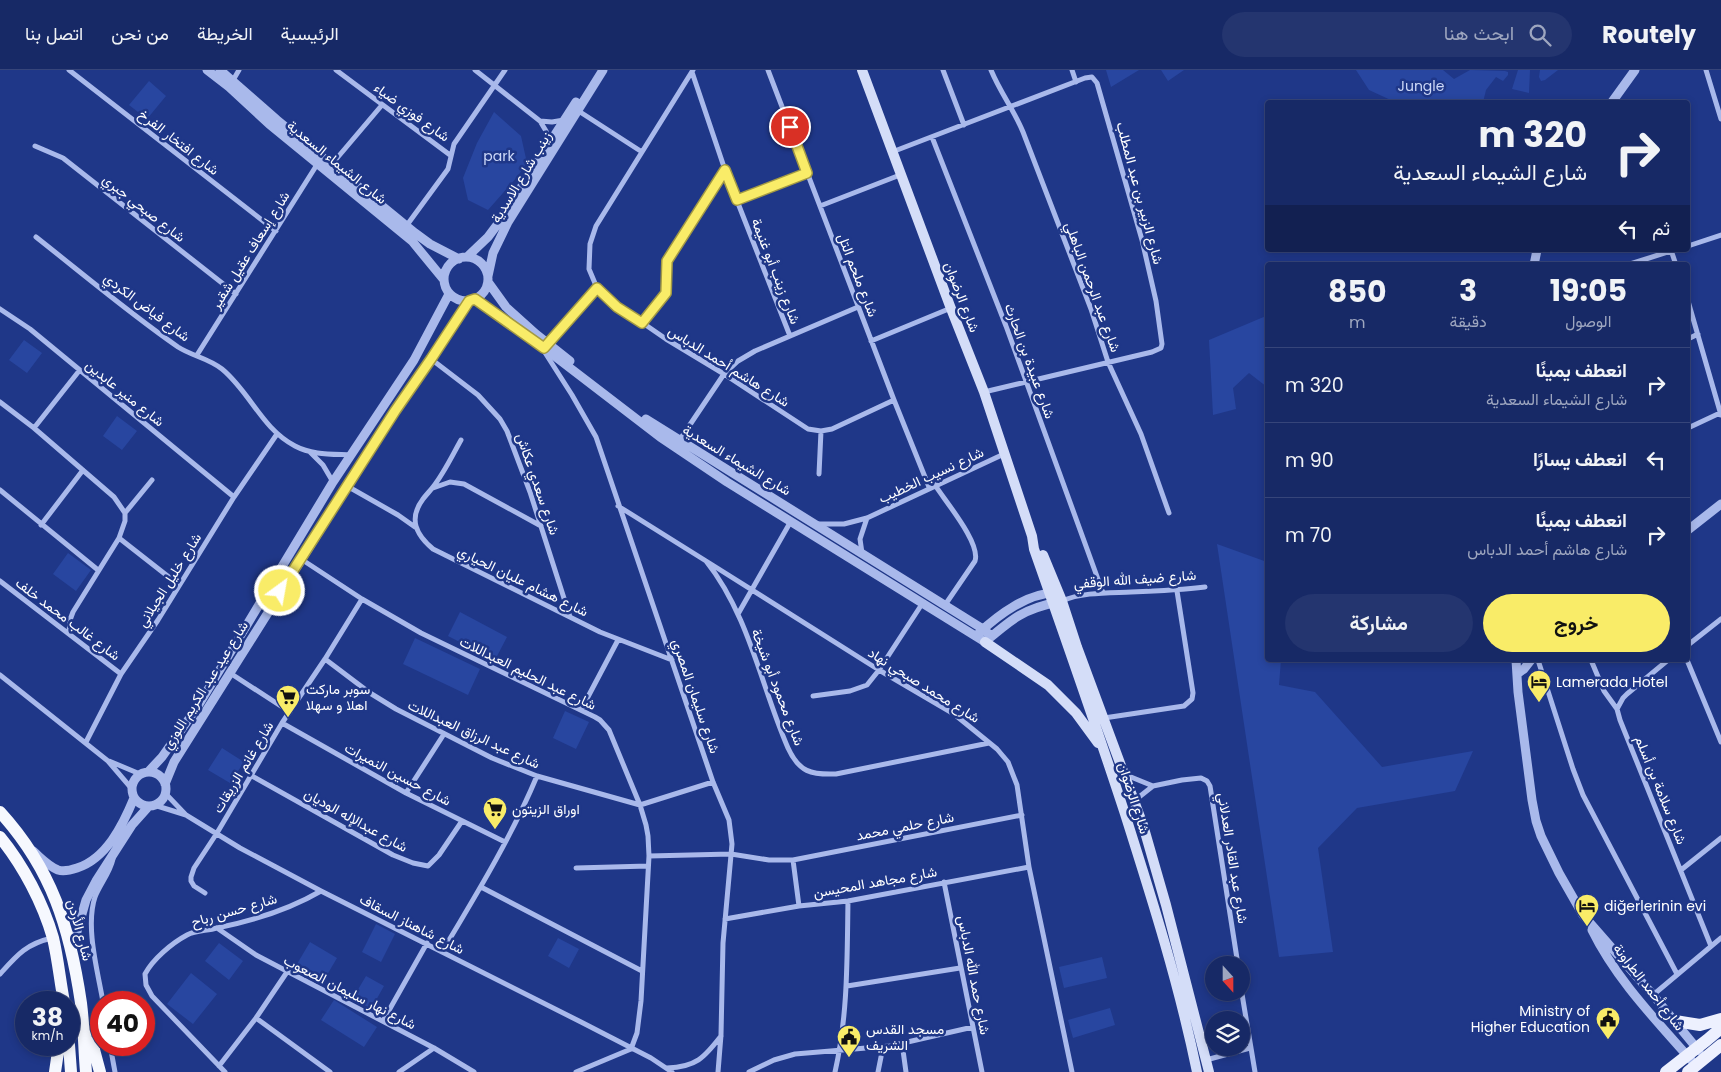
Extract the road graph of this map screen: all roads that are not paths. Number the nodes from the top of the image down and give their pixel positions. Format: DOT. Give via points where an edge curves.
graph roads {
  1 [pos="69,70"];
  2 [pos="207,70"];
  3 [pos="239,70"];
  4 [pos="336,70"];
  5 [pos="475,70"];
  6 [pos="505,70"];
  7 [pos="596,70"];
  8 [pos="603,70"];
  9 [pos="768,70"];
  10 [pos="862,70"];
  11 [pos="943,70"];
  12 [pos="991,70"];
  13 [pos="1072,70"];
  14 [pos="1635,70"];
  15 [pos="1706,70"];
  16 [pos="692,71"];
  17 [pos="226,77"];
  18 [pos="1076,82"];
  19 [pos="496,85"];
  20 [pos="1617,100"];
  21 [pos="382,105"];
  22 [pos="1009,107"];
  23 [pos="577,110"];
  24 [pos="1721,119"];
  25 [pos="564,120"];
  26 [pos="540,121"];
  27 [pos="964,125"];
  28 [pos="932,137"];
  29 [pos="550,143"];
  30 [pos="35,146"];
  31 [pos="642,152"];
  32 [pos="892,152"];
  33 [pos="450,155"];
  34 [pos="320,160"];
  35 [pos="332,164"];
  36 [pos="725,170"];
  37 [pos="807,173"];
  38 [pos="900,175"];
  39 [pos="737,200"];
  40 [pos="820,206"];
  41 [pos="406,226"];
  42 [pos="276,231"];
  43 [pos="1721,235"];
  44 [pos="36,237"];
  45 [pos="1690,245"];
  46 [pos="1666,252"];
  47 [pos="463,258"];
  48 [pos="1636,262"];
  49 [pos="488,279"];
  50 [pos="444,280"];
  51 [pos="597,288"];
  52 [pos="236,294"];
  53 [pos="449,294"];
  54 [pos="472,300"];
  55 [pos="858,307"];
  56 [pos="950,308"];
  57 [pos="1690,308"];
  58 [pos="0,309"];
  59 [pos="642,323"];
  60 [pos="1698,334"];
  61 [pos="790,336"];
  62 [pos="1690,338"];
  63 [pos="871,342"];
  64 [pos="546,346"];
  65 [pos="197,355"];
  66 [pos="431,359"];
  67 [pos="1108,362"];
  68 [pos="79,371"];
  69 [pos="724,374"];
  70 [pos="1026,384"];
  71 [pos="984,392"];
  72 [pos="894,400"];
  73 [pos="0,402"];
  74 [pos="1721,414"];
  75 [pos="1690,427"];
  76 [pos="34,428"];
  77 [pos="822,431"];
  78 [pos="277,434"];
  79 [pos="462,440"];
  80 [pos="677,444"];
  81 [pos="310,452"];
  82 [pos="1005,454"];
  83 [pos="351,455"];
  84 [pos="82,470"];
  85 [pos="819,474"];
  86 [pos="152,480"];
  87 [pos="333,482"];
  88 [pos="935,485"];
  89 [pos="347,486"];
  90 [pos="930,487"];
  91 [pos="433,488"];
  92 [pos="0,490"];
  93 [pos="234,497"];
  94 [pos="1721,504"];
  95 [pos="618,506"];
  96 [pos="125,513"];
  97 [pos="1169,513"];
  98 [pos="867,518"];
  99 [pos="791,521"];
  100 [pos="815,524"];
  101 [pos="41,525"];
  102 [pos="541,526"];
  103 [pos="416,528"];
  104 [pos="1690,528"];
  105 [pos="119,538"];
  106 [pos="862,553"];
  107 [pos="300,558"];
  108 [pos="706,561"];
  109 [pos="98,570"];
  110 [pos="0,581"];
  111 [pos="179,585"];
  112 [pos="1205,587"];
  113 [pos="751,590"];
  114 [pos="1177,591"];
  115 [pos="1103,593"];
  116 [pos="1059,597"];
  117 [pos="362,599"];
  118 [pos="922,604"];
  119 [pos="945,605"];
  120 [pos="738,614"];
  121 [pos="570,617"];
  122 [pos="1721,618"];
  123 [pos="69,633"];
  124 [pos="984,636"];
  125 [pos="618,640"];
  126 [pos="1690,643"];
  127 [pos="325,659"];
  128 [pos="672,660"];
  129 [pos="1516,662"];
  130 [pos="1529,662"];
  131 [pos="1539,662"];
  132 [pos="1592,662"];
  133 [pos="1666,662"];
  134 [pos="1688,662"];
  135 [pos="879,670"];
  136 [pos="229,673"];
  137 [pos="122,674"];
  138 [pos="1517,674"];
  139 [pos="0,675"];
  140 [pos="812,696"];
  141 [pos="1617,709"];
  142 [pos="581,710"];
  143 [pos="290,712"];
  144 [pos="1104,718"];
  145 [pos="282,723"];
  146 [pos="444,734"];
  147 [pos="1720,739"];
  148 [pos="86,742"];
  149 [pos="989,743"];
  150 [pos="1105,752"];
  151 [pos="108,761"];
  152 [pos="144,773"];
  153 [pos="1125,774"];
  154 [pos="252,776"];
  155 [pos="537,776"];
  156 [pos="713,782"];
  157 [pos="1153,786"];
  158 [pos="165,788"];
  159 [pos="133,793"];
  160 [pos="406,793"];
  161 [pos="1134,801"];
  162 [pos="640,805"];
  163 [pos="151,806"];
  164 [pos="0,812"];
  165 [pos="186,815"];
  166 [pos="1022,815"];
  167 [pos="462,821"];
  168 [pos="217,833"];
  169 [pos="0,837"];
  170 [pos="1721,838"];
  171 [pos="505,842"];
  172 [pos="29,847"];
  173 [pos="115,852"];
  174 [pos="731,854"];
  175 [pos="649,856"];
  176 [pos="793,860"];
  177 [pos="648,866"];
  178 [pos="1029,867"];
  179 [pos="576,868"];
  180 [pos="1681,870"];
  181 [pos="1158,876"];
  182 [pos="1147,880"];
  183 [pos="944,882"];
  184 [pos="481,887"];
  185 [pos="321,891"];
  186 [pos="205,893"];
  187 [pos="848,901"];
  188 [pos="1166,905"];
  189 [pos="799,906"];
  190 [pos="1155,909"];
  191 [pos="725,919"];
  192 [pos="1587,920"];
  193 [pos="217,928"];
  194 [pos="52,938"];
  195 [pos="1721,938"];
  196 [pos="427,944"];
  197 [pos="1711,946"];
  198 [pos="72,952"];
  199 [pos="442,952"];
  200 [pos="1237,956"];
  201 [pos="960,968"];
  202 [pos="642,971"];
  203 [pos="287,972"];
  204 [pos="0,974"];
  205 [pos="1677,974"];
  206 [pos="847,986"];
  207 [pos="62,991"];
  208 [pos="101,991"];
  209 [pos="1653,995"];
  210 [pos="81,1005"];
  211 [pos="256,1018"];
  212 [pos="1721,1019"];
  213 [pos="383,1021"];
  214 [pos="1675,1021"];
  215 [pos="973,1027"];
  216 [pos="1721,1028"];
  217 [pos="722,1035"];
  218 [pos="902,1043"];
  219 [pos="1721,1045"];
  220 [pos="883,1047"];
  221 [pos="434,1048"];
  222 [pos="631,1048"];
  223 [pos="1250,1048"];
  224 [pos="840,1051"];
  225 [pos="57,1056"];
  226 [pos="70,1056"];
  227 [pos="112,1056"];
  228 [pos="1221,1056"];
  229 [pos="1206,1060"];
  230 [pos="1695,1060"];
  231 [pos="219,1066"];
  232 [pos="666,1068"];
  233 [pos="55,1072"];
  234 [pos="72,1072"];
  235 [pos="86,1072"];
  236 [pos="100,1072"];
  237 [pos="115,1072"];
  238 [pos="225,1072"];
  239 [pos="330,1072"];
  240 [pos="400,1072"];
  241 [pos="474,1072"];
  242 [pos="576,1072"];
  243 [pos="672,1072"];
  244 [pos="678,1072"];
  245 [pos="718,1072"];
  246 [pos="749,1072"];
  247 [pos="835,1072"];
  248 [pos="878,1072"];
  249 [pos="906,1072"];
  250 [pos="982,1072"];
  251 [pos="1072,1072"];
  252 [pos="1198,1072"];
  253 [pos="1209,1072"];
  254 [pos="1255,1072"];
  255 [pos="1666,1072"];
  1 -- 42 [label="street, شارع افتخار الفرخ"];
  2 -- 17 [label="street, شارع الشيماء السعدية"];
  3 -- 17 [label="street"];
  4 -- 21 [label="street, شارع فوزي ضياء"];
  5 -- 19 [label="street"];
  6 -- 19 [label="street"];
  7 -- 25 [label="street, زينب شارع الاسدية"];
  8 -- 23 [label="street, زينب شارع الاسدية"];
  9 -- 37 [label="street, شارع ملحم التل"];
  10 -- 32 [label="main road, شارع الرضوان"];
  11 -- 27 [label="street"];
  12 -- 22 [label="street, شارع عبد الرحمن الباهلي"];
  13 -- 18 [label="street"];
  14 -- 20 [label="street"];
  15 -- 24 [label="street"];
  16 -- 31 [label="street, شارع هاشم أحمد الدباس"];
  16 -- 36 [label="street, شارع زينب أبو غنيمة"];
  17 -- 34 [label="street, شارع الشيماء السعدية"];
  18 -- 22 [label="street, شارع الزبير بن عبد المطلب"];
  18 -- 67 [label="street, شارع الزبير بن عبد المطلب" via="1092,77 1097,83 1142,240 1163,338 1161,348 1152,352"];
  19 -- 26 [label="street"];
  19 -- 33 [label="street" via="454,144"];
  21 -- 33 [label="street, شارع فوزي ضياء"];
  21 -- 35 [label="street"];
  22 -- 27 [label="street, شارع الزبير بن عبد المطلب"];
  22 -- 67 [label="street, شارع عبد الرحمن الباهلي" via="1023,132"];
  23 -- 31 [label="street"];
  23 -- 49 [label="street, زينب شارع الاسدية" via="508,222 494,253"];
  25 -- 26 [label="street"];
  25 -- 29 [label="street, زينب شارع الاسدية"];
  26 -- 29 [label="street"];
  27 -- 28 [label="street, شارع الزبير بن عبد المطلب"];
  28 -- 32 [label="street, شارع الزبير بن عبد المطلب"];
  28 -- 70 [label="street, شارع عبيدة بن الحارث"];
  29 -- 47 [label="street, زينب شارع الاسدية" via="493,232"];
  30 -- 52 [label="street, شارع صبحي جبري" via="63,158"];
  31 -- 51 [label="street, شارع هاشم أحمد الدباس" via="592,236 589,264"];
  32 -- 38 [label="main road, شارع الرضوان"];
  33 -- 41 [label="street" via="448,169"];
  34 -- 35 [label="street, شارع الشيماء السعدية"];
  34 -- 42 [label="street, شارع إسعاف عقيل شقير"];
  34 -- 50 [label="street, شارع الشيماء السعدية" via="418,245"];
  35 -- 41 [label="street, شارع الشيماء السعدية"];
  36 -- 39 [label="street, شارع زينب أبو غنيمة"];
  36 -- 59 [label="street" via="667,261 666,293"];
  37 -- 39 [label="street"];
  37 -- 40 [label="street, شارع ملحم التل"];
  38 -- 40 [label="street"];
  38 -- 56 [label="main road, شارع الرضوان"];
  39 -- 61 [label="street, شارع زينب أبو غنيمة"];
  40 -- 55 [label="street, شارع ملحم التل"];
  41 -- 47 [label="street, شارع الشيماء السعدية" via="430,244"];
  42 -- 52 [label="street, شارع إسعاف عقيل شقير"];
  43 -- 45 [label="street"];
  44 -- 65 [label="street, شارع فياض الكردي" via="177,346"];
  46 -- 48 [label="street"];
  47 -- 49 [label="street" via="479,261"];
  47 -- 50 [label="street" via="451,263"];
  49 -- 54 [label="street" via="484,292"];
  49 -- 64 [label="street, شارع الشيماء السعدية" via="506,307"];
  50 -- 53 [label="street"];
  51 -- 59 [label="street, شارع هاشم أحمد الدباس" via="617,307"];
  51 -- 64 [label="street"];
  52 -- 65 [label="street, شارع إسعاف عقيل شقير"];
  53 -- 54 [label="street" via="462,301"];
  53 -- 83 [label="street, شارع عيد عبد الكريم اللوزي" via="414,360"];
  54 -- 64 [label="street, شارع الشيماء السعدية"];
  54 -- 66 [label="street, شارع عيد عبد الكريم اللوزي"];
  55 -- 61 [label="street"];
  55 -- 63 [label="street, شارع ملحم التل"];
  56 -- 63 [label="street"];
  56 -- 71 [label="main road, شارع الرضوان"];
  57 -- 60 [label="street"];
  58 -- 68 [label="street, شارع منير عابدين" via="30,329"];
  59 -- 69 [label="street, شارع هاشم أحمد الدباس"];
  60 -- 62 [label="street"];
  60 -- 74 [label="street"];
  61 -- 69 [label="street" via="746,356"];
  63 -- 72 [label="street, شارع ملحم التل"];
  64 -- 80 [label="street, شارع الشيماء السعدية"];
  64 -- 95 [label="street, شارع سليمان المصري" via="545,353 596,437"];
  65 -- 78 [label="street, شارع فياض الكردي" via="230,377"];
  66 -- 89 [label="street, شارع عيد عبد الكريم اللوزي"];
  66 -- 102 [label="street, شارع سعدي عكاش" via="478,395 500,419 515,448"];
  67 -- 70 [label="street, شارع الزبير بن عبد المطلب"];
  67 -- 97 [label="street, شارع عبد الرحمن الباهلي" via="1141,434"];
  68 -- 76 [label="street"];
  68 -- 93 [label="street, شارع منير عابدين"];
  69 -- 77 [label="street, شارع هاشم أحمد الدباس" via="803,427"];
  69 -- 80 [label="street"];
  70 -- 71 [label="street, شارع الزبير بن عبد المطلب"];
  70 -- 115 [label="street, شارع عبيدة بن الحارث"];
  71 -- 82 [label="main road, شارع الرضوان"];
  72 -- 77 [label="street"];
  72 -- 90 [label="street, شارع ملحم التل"];
  73 -- 76 [label="street"];
  74 -- 75 [label="street"];
  76 -- 84 [label="street"];
  77 -- 85 [label="street"];
  78 -- 81 [label="street, شارع فياض الكردي"];
  78 -- 93 [label="street, شارع خليل الجيلاني"];
  79 -- 91 [label="street"];
  80 -- 99 [label="street, شارع الشيماء السعدية" via="727,482"];
  80 -- 100 [label="street, شارع الشيماء السعدية"];
  81 -- 83 [label="street, شارع فياض الكردي"];
  81 -- 87 [label="street, شارع فياض الكردي"];
  82 -- 88 [label="street, شارع نسيب الخطيب"];
  82 -- 116 [label="main road, شارع الرضوان" via="1032,536 1040,546"];
  83 -- 87 [label="street, شارع عيد عبد الكريم اللوزي"];
  84 -- 96 [label="street" via="118,502"];
  84 -- 101 [label="street"];
  86 -- 96 [label="street"];
  87 -- 152 [label="street, شارع عيد عبد الكريم اللوزي" via="180,733 162,757"];
  88 -- 90 [label="street, شارع نسيب الخطيب"];
  88 -- 119 [label="street" via="963,524 976,554 975,561"];
  89 -- 103 [label="street, شارع هشام عليان الحياري"];
  89 -- 107 [label="street, شارع عيد عبد الكريم اللوزي"];
  90 -- 98 [label="street, شارع نسيب الخطيب"];
  91 -- 102 [label="street" via="450,482 464,484"];
  91 -- 103 [label="street" via="417,509"];
  92 -- 101 [label="street"];
  93 -- 111 [label="street, شارع خليل الجيلاني"];
  94 -- 104 [label="street"];
  95 -- 108 [label="street, شارع محمود أبو شيخة"];
  95 -- 128 [label="street, شارع سليمان المصري"];
  96 -- 105 [label="street"];
  98 -- 100 [label="street, شارع نسيب الخطيب" via="844,524"];
  98 -- 106 [label="street, شارع نسيب الخطيب" via="860,539"];
  99 -- 113 [label="street"];
  99 -- 118 [label="street, شارع الشيماء السعدية"];
  100 -- 106 [label="street, شارع الشيماء السعدية"];
  101 -- 109 [label="street"];
  102 -- 121 [label="street, شارع سعدي عكاش"];
  103 -- 121 [label="street, شارع هشام عليان الحياري" via="433,549"];
  105 -- 109 [label="street"];
  105 -- 111 [label="street"];
  106 -- 119 [label="street, شارع الشيماء السعدية"];
  107 -- 117 [label="street, شارع عبد الحليم العبداللات"];
  107 -- 136 [label="street, شارع عيد عبد الكريم اللوزي"];
  108 -- 113 [label="street, شارع محمد صبحي نهاد"];
  108 -- 120 [label="street, شارع محمود أبو شيخة"];
  109 -- 123 [label="street" via="73,612"];
  110 -- 123 [label="street, شارع غالب محمد خلف"];
  111 -- 137 [label="street, شارع خليل الجيلاني"];
  112 -- 114 [label="street, شارع ضيف الله الوقفي"];
  113 -- 120 [label="street"];
  113 -- 135 [label="street, شارع محمد صبحي نهاد"];
  114 -- 115 [label="street, شارع ضيف الله الوقفي"];
  114 -- 144 [label="street" via="1192,699 1184,706"];
  115 -- 116 [label="street, شارع ضيف الله الوقفي"];
  116 -- 124 [label="street, شارع ضيف الله الوقفي" via="1028,598"];
  116 -- 144 [label="main road, شارع الرضوان"];
  116 -- 150 [label="main road, شارع الرضوان"];
  117 -- 127 [label="street, شارع غانم الزريقات"];
  117 -- 142 [label="street, شارع عبد الحليم العبداللات" via="421,633"];
  118 -- 124 [label="street, شارع الشيماء السعدية"];
  118 -- 135 [label="street"];
  119 -- 124 [label="street, شارع الشيماء السعدية"];
  120 -- 149 [label="street, شارع محمود أبو شيخة" via="783,738 793,759 804,770 815,774 836,774"];
  121 -- 125 [label="street, شارع هشام عليان الحياري"];
  122 -- 126 [label="street"];
  123 -- 137 [label="street, شارع غالب محمد خلف"];
  124 -- 150 [label="main road" via="1048,685 1076,713"];
  125 -- 128 [label="street, شارع هشام عليان الحياري"];
  125 -- 142 [label="street"];
  127 -- 143 [label="street, شارع غانم الزريقات"];
  127 -- 146 [label="street, شارع عبد الرزاق العبداللات" via="370,693"];
  128 -- 156 [label="street, شارع سليمان المصري"];
  129 -- 138 [label="street, شارع أحمد الطراونة"];
  130 -- 138 [label="street"];
  131 -- 205 [label="street" via="1580,789"];
  132 -- 141 [label="street, شارع سلامة بن أسلم" via="1604,691"];
  133 -- 141 [label="street" via="1627,694"];
  134 -- 147 [label="street"];
  135 -- 140 [label="street" via="863,688"];
  135 -- 149 [label="street, شارع محمد صبحي نهاد" via="954,714"];
  136 -- 143 [label="street"];
  136 -- 158 [label="street, شارع عيد عبد الكريم اللوزي" via="174,762"];
  137 -- 148 [label="street, شارع خليل الجيلاني"];
  138 -- 192 [label="street, شارع أحمد الطراونة" via="1536,821 1559,873"];
  139 -- 148 [label="street"];
  141 -- 180 [label="street, شارع سلامة بن أسلم"];
  142 -- 162 [label="street, شارع عبد الحليم العبداللات" via="600,720 609,730"];
  143 -- 145 [label="street, شارع غانم الزريقات"];
  144 -- 153 [label="main road"];
  145 -- 154 [label="street, شارع غانم الزريقات"];
  145 -- 160 [label="street, شارع حسين النميرات"];
  146 -- 155 [label="street, شارع عبد الرزاق العبداللات"];
  146 -- 160 [label="street"];
  148 -- 151 [label="street"];
  149 -- 166 [label="street, شارع محمد صبحي نهاد" via="1012,769"];
  150 -- 182 [label="main road, شارع الرضوان"];
  151 -- 152 [label="street"];
  151 -- 159 [label="street"];
  152 -- 158 [label="street" via="161,776"];
  152 -- 159 [label="street" via="134,780"];
  153 -- 157 [label="street"];
  153 -- 161 [label="main road"];
  154 -- 167 [label="street, شارع عبدالإله الوديان" via="413,864 428,866"];
  154 -- 168 [label="street, شارع غانم الزريقات"];
  155 -- 162 [label="street, شارع عبد الرزاق العبداللات"];
  155 -- 171 [label="street"];
  156 -- 162 [label="street"];
  156 -- 174 [label="street, شارع سليمان المصري" via="732,831"];
  157 -- 161 [label="street, شارع عبد القادر العدلاني"];
  157 -- 200 [label="street, شارع عبد القادر العدلاني" via="1201,778 1209,784"];
  158 -- 163 [label="street" via="161,800"];
  158 -- 165 [label="street, شارع شاهناز السقاف"];
  159 -- 163 [label="street" via="140,804"];
  159 -- 172 [label="street" via="122,822 92,862 60,871"];
  160 -- 167 [label="street, شارع حسين النميرات"];
  161 -- 181 [label="main road"];
  162 -- 175 [label="street, شارع عبد الحليم العبداللات" via="648,831"];
  163 -- 165 [label="street, شارع شاهناز السقاف"];
  163 -- 173 [label="street" via="138,818"];
  164 -- 172 [label="highway, شارع الأردن"];
  165 -- 168 [label="street, شارع شاهناز السقاف"];
  166 -- 176 [label="street, شارع حلمي محمد"];
  166 -- 178 [label="street, شارع محمد صبحي نهاد"];
  167 -- 171 [label="street, شارع حسين النميرات"];
  168 -- 185 [label="street, شارع شاهناز السقاف"];
  168 -- 186 [label="street, شارع غانم الزريقات" via="190,877 194,886"];
  169 -- 194 [label="highway, شارع الأردن" via="23,870"];
  170 -- 180 [label="street"];
  171 -- 184 [label="street"];
  172 -- 198 [label="highway, شارع الأردن" via="61,911"];
  173 -- 198 [label="street" via="86,900"];
  173 -- 208 [label="street" via="93,908 92,931"];
  174 -- 175 [label="street, شارع حلمي محمد"];
  174 -- 176 [label="street, شارع حلمي محمد"];
  174 -- 191 [label="street, شارع سليمان المصري"];
  175 -- 177 [label="street, شارع عبد الحليم العبداللات"];
  176 -- 189 [label="street"];
  177 -- 179 [label="street"];
  177 -- 202 [label="street, شارع عبد الحليم العبداللات"];
  178 -- 183 [label="street, شارع مجاهد المحيسن"];
  178 -- 251 [label="street, شارع محمد صبحي نهاد"];
  180 -- 197 [label="street, شارع سلامة بن أسلم"];
  181 -- 182 [label="main road"];
  181 -- 188 [label="main road"];
  182 -- 190 [label="main road, شارع الرضوان"];
  183 -- 187 [label="street, شارع مجاهد المحيسن"];
  183 -- 201 [label="street, شارع حمد الله الدباس"];
  184 -- 199 [label="street"];
  184 -- 202 [label="street"];
  185 -- 193 [label="street, شارع حسن رباح" via="284,908"];
  185 -- 196 [label="street, شارع شاهناز السقاف"];
  187 -- 189 [label="street, شارع مجاهد المحيسن"];
  187 -- 206 [label="street"];
  188 -- 190 [label="main road"];
  188 -- 229 [label="main road"];
  189 -- 191 [label="street, شارع مجاهد المحيسن"];
  190 -- 252 [label="main road, شارع الرضوان"];
  191 -- 217 [label="street, شارع سليمان المصري"];
  192 -- 209 [label="street, شارع أحمد الطراونة"];
  192 -- 230 [label="street, شارع أحمد الطراونة" via="1603,950 1645,1010"];
  193 -- 203 [label="street, شارع نهار سليمان الصعوب"];
  193 -- 231 [label="street, شارع حسن رباح" via="196,932 180,940 154,962 144,976 152,996"];
  194 -- 204 [label="street" via="37,941 20,951"];
  194 -- 207 [label="highway, شارع الأردن"];
  195 -- 197 [label="street"];
  196 -- 199 [label="street, شارع شاهناز السقاف"];
  196 -- 213 [label="street"];
  197 -- 205 [label="street"];
  198 -- 210 [label="highway, شارع الأردن"];
  199 -- 222 [label="street, شارع شاهناز السقاف"];
  201 -- 206 [label="street"];
  201 -- 215 [label="street, شارع حمد الله الدباس"];
  202 -- 222 [label="street, شارع عبد الحليم العبداللات" via="641,1001"];
  203 -- 211 [label="street"];
  203 -- 213 [label="street, شارع نهار سليمان الصعوب"];
  205 -- 209 [label="street"];
  206 -- 224 [label="street"];
  209 -- 214 [label="street, شارع أحمد الطراونة"];
  210 -- 235 [label="highway, شارع الأردن"];
  210 -- 236 [label="highway"];
  211 -- 231 [label="street"];
  211 -- 239 [label="street"];
  212 -- 214 [label="main road" via="1700,1025"];
  213 -- 221 [label="street, شارع نهار سليمان الصعوب"];
  214 -- 230 [label="street, شارع أحمد الطراونة"];
  215 -- 218 [label="street"];
  215 -- 250 [label="street, شارع حمد الله الدباس"];
  216 -- 230 [label="main road"];
  217 -- 232 [label="street" via="701,1059 690,1066"];
  217 -- 245 [label="street, شارع سليمان المصري"];
  218 -- 220 [label="street"];
  218 -- 249 [label="street"];
  219 -- 230 [label="main road"];
  220 -- 224 [label="street"];
  220 -- 248 [label="street"];
  221 -- 240 [label="street"];
  221 -- 241 [label="street, شارع نهار سليمان الصعوب"];
  222 -- 232 [label="street"];
  222 -- 242 [label="street"];
  223 -- 254 [label="street"];
  224 -- 246 [label="street" via="795,1054"];
  224 -- 247 [label="street"];
  225 -- 233 [label="highway"];
  226 -- 234 [label="highway"];
  227 -- 237 [label="street"];
  228 -- 229 [label="street"];
  229 -- 253 [label="main road"];
  230 -- 255 [label="main road"];
  231 -- 238 [label="street, شارع حسن رباح"];
  232 -- 243 [label="street"];
  232 -- 244 [label="street"];
}
